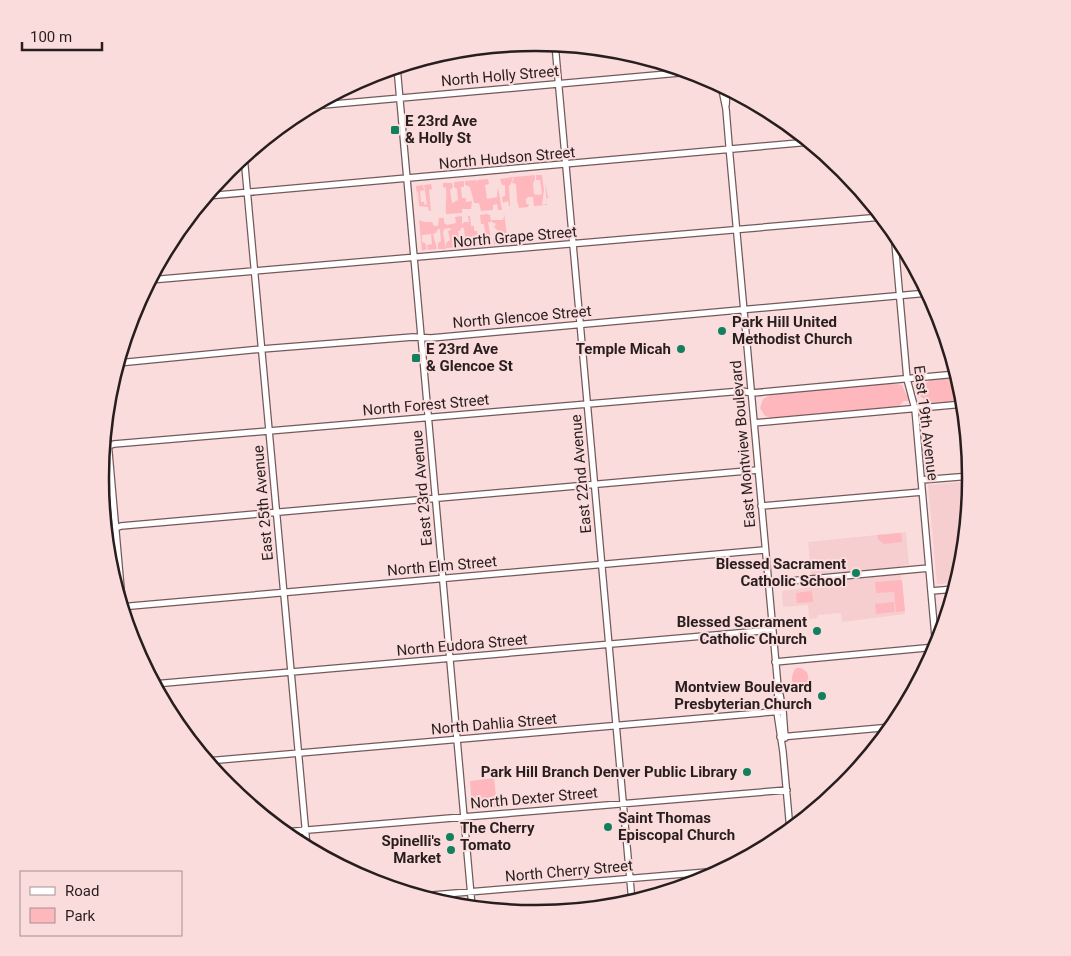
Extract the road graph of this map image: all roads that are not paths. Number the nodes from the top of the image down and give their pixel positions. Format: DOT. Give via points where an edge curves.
graph roads {
  1 [pos="556,52"];
  2 [pos="398,74"];
  3 [pos="672,74"];
  4 [pos="559,84"];
  5 [pos="722,94"];
  6 [pos="727,96"];
  7 [pos="400,98"];
  8 [pos="329,104"];
  9 [pos="726,109"];
  10 [pos="800,143"];
  11 [pos="730,150"];
  12 [pos="245,165"];
  13 [pos="566,165"];
  14 [pos="407,179"];
  15 [pos="248,192"];
  16 [pos="217,195"];
  17 [pos="874,218"];
  18 [pos="737,230"];
  19 [pos="573,244"];
  20 [pos="896,250"];
  21 [pos="414,258"];
  22 [pos="255,272"];
  23 [pos="158,279"];
  24 [pos="920,294"];
  25 [pos="900,296"];
  26 [pos="744,310"];
  27 [pos="580,324"];
  28 [pos="421,338"];
  29 [pos="262,349"];
  30 [pos="125,362"];
  31 [pos="950,375"];
  32 [pos="907,379"];
  33 [pos="752,393"];
  34 [pos="587,403"];
  35 [pos="956,405"];
  36 [pos="915,409"];
  37 [pos="428,418"];
  38 [pos="754,423"];
  39 [pos="269,430"];
  40 [pos="110,445"];
  41 [pos="758,470"];
  42 [pos="109,473"];
  43 [pos="962,477"];
  44 [pos="921,480"];
  45 [pos="594,484"];
  46 [pos="922,492"];
  47 [pos="435,499"];
  48 [pos="762,506"];
  49 [pos="276,511"];
  50 [pos="116,528"];
  51 [pos="112,530"];
  52 [pos="765,550"];
  53 [pos="602,564"];
  54 [pos="929,568"];
  55 [pos="120,575"];
  56 [pos="443,579"];
  57 [pos="768,583"];
  58 [pos="948,589"];
  59 [pos="931,591"];
  60 [pos="284,593"];
  61 [pos="129,607"];
  62 [pos="772,630"];
  63 [pos="934,630"];
  64 [pos="609,644"];
  65 [pos="926,649"];
  66 [pos="450,659"];
  67 [pos="775,662"];
  68 [pos="291,672"];
  69 [pos="162,683"];
  70 [pos="780,712"];
  71 [pos="616,726"];
  72 [pos="881,728"];
  73 [pos="783,736"];
  74 [pos="457,740"];
  75 [pos="299,753"];
  76 [pos="216,760"];
  77 [pos="787,790"];
  78 [pos="623,804"];
  79 [pos="464,817"];
  80 [pos="789,821"];
  81 [pos="306,830"];
  82 [pos="295,831"];
  83 [pos="306,838"];
  84 [pos="694,874"];
  85 [pos="630,879"];
  86 [pos="471,892"];
  87 [pos="442,894"];
  88 [pos="631,894"];
  89 [pos="472,900"];
  1 -- 4 [label="street, East 22nd Avenue"];
  2 -- 7 [label="street, East 23rd Avenue"];
  3 -- 4 [label="street, North Holly Street"];
  4 -- 7 [label="street, North Holly Street"];
  4 -- 13 [label="street, East 22nd Avenue"];
  5 -- 9 [label="street, East Montview Boulevard"];
  6 -- 9 [label="street, East Montview Boulevard"];
  7 -- 8 [label="street, North Holly Street"];
  7 -- 14 [label="street, East 23rd Avenue"];
  9 -- 11 [label="street, East Montview Boulevard"];
  10 -- 11 [label="street, North Hudson Street"];
  11 -- 13 [label="street, North Hudson Street"];
  11 -- 18 [label="street, East Montview Boulevard"];
  12 -- 15 [label="street, East 25th Avenue"];
  13 -- 14 [label="street, North Hudson Street"];
  13 -- 19 [label="street, East 22nd Avenue"];
  14 -- 15 [label="street, North Hudson Street"];
  14 -- 21 [label="street, East 23rd Avenue"];
  15 -- 16 [label="street, North Hudson Street"];
  15 -- 22 [label="street, East 25th Avenue"];
  17 -- 18 [label="street, North Grape Street"];
  18 -- 19 [label="street, North Grape Street"];
  18 -- 26 [label="street, East Montview Boulevard"];
  19 -- 21 [label="street, North Grape Street"];
  19 -- 27 [label="street, East 22nd Avenue"];
  20 -- 25 [label="street, East 19th Avenue"];
  21 -- 22 [label="street, North Grape Street"];
  21 -- 28 [label="street, East 23rd Avenue"];
  22 -- 23 [label="street, North Grape Street"];
  22 -- 29 [label="street, East 25th Avenue"];
  24 -- 25 [label="street, North Glencoe Street"];
  25 -- 26 [label="street, North Glencoe Street"];
  25 -- 32 [label="street, East 19th Avenue"];
  26 -- 27 [label="street, North Glencoe Street"];
  26 -- 33 [label="street, East Montview Boulevard"];
  27 -- 28 [label="street, North Glencoe Street"];
  27 -- 34 [label="street, East 22nd Avenue"];
  28 -- 29 [label="street, North Glencoe Street"];
  28 -- 37 [label="street, East 23rd Avenue"];
  29 -- 30 [label="street, North Glencoe Street"];
  29 -- 39 [label="street, East 25th Avenue"];
  31 -- 32 [label="street, North Forest Street"];
  32 -- 33 [label="street, North Forest Street"];
  32 -- 36 [label="street, East 19th Avenue"];
  33 -- 34 [label="street, North Forest Street" via="742,390"];
  33 -- 38 [label="street, East Montview Boulevard"];
  34 -- 37 [label="street, North Forest Street"];
  34 -- 45 [label="street, East 22nd Avenue"];
  35 -- 36 [label="street"];
  36 -- 38 [label="street"];
  36 -- 44 [label="street, East 19th Avenue"];
  37 -- 39 [label="street, North Forest Street"];
  37 -- 47 [label="street, East 23rd Avenue"];
  38 -- 41 [label="street, East Montview Boulevard"];
  39 -- 40 [label="street, North Forest Street"];
  39 -- 49 [label="street, East 25th Avenue"];
  41 -- 45 [label="street"];
  41 -- 48 [label="street, East Montview Boulevard"];
  42 -- 50 [label="street"];
  43 -- 44 [label="street"];
  44 -- 46 [label="street, East 19th Avenue"];
  45 -- 47 [label="street"];
  45 -- 53 [label="street, East 22nd Avenue"];
  46 -- 48 [label="street"];
  46 -- 54 [label="street, East 19th Avenue"];
  47 -- 49 [label="street"];
  47 -- 56 [label="street, East 23rd Avenue"];
  48 -- 52 [label="street, East Montview Boulevard"];
  49 -- 50 [label="street"];
  49 -- 60 [label="street, East 25th Avenue"];
  50 -- 51 [label="street"];
  50 -- 55 [label="street"];
  52 -- 53 [label="street, North Elm Street"];
  52 -- 57 [label="street, East Montview Boulevard"];
  53 -- 56 [label="street, North Elm Street"];
  53 -- 64 [label="street, East 22nd Avenue"];
  54 -- 57 [label="street"];
  54 -- 59 [label="street, East 19th Avenue"];
  56 -- 60 [label="street, North Elm Street"];
  56 -- 66 [label="street, East 23rd Avenue"];
  57 -- 62 [label="street, East Montview Boulevard"];
  58 -- 59 [label="street"];
  59 -- 63 [label="street, East 19th Avenue"];
  60 -- 61 [label="street, North Elm Street"];
  60 -- 68 [label="street, East 25th Avenue"];
  62 -- 64 [label="street, North Eudora Street"];
  62 -- 67 [label="street, East Montview Boulevard"];
  64 -- 66 [label="street, North Eudora Street"];
  64 -- 71 [label="street, East 22nd Avenue"];
  65 -- 67 [label="street"];
  66 -- 68 [label="street, North Eudora Street"];
  66 -- 74 [label="street, East 23rd Avenue"];
  67 -- 70 [label="street, East Montview Boulevard"];
  68 -- 69 [label="street, North Eudora Street"];
  68 -- 75 [label="street, East 25th Avenue"];
  70 -- 71 [label="street, North Dahlia Street"];
  70 -- 73 [label="street, East Montview Boulevard"];
  71 -- 74 [label="street, North Dahlia Street"];
  71 -- 78 [label="street, East 22nd Avenue"];
  72 -- 73 [label="street"];
  73 -- 77 [label="street, East Montview Boulevard"];
  74 -- 75 [label="street, North Dahlia Street"];
  74 -- 79 [label="street, East 23rd Avenue"];
  75 -- 76 [label="street, North Dahlia Street"];
  75 -- 81 [label="street, East 25th Avenue"];
  77 -- 78 [label="street, North Dexter Street"];
  77 -- 80 [label="street, East Montview Boulevard"];
  78 -- 79 [label="street, North Dexter Street"];
  78 -- 85 [label="street, East 22nd Avenue"];
  79 -- 81 [label="street, North Dexter Street"];
  79 -- 86 [label="street, East 23rd Avenue"];
  81 -- 82 [label="street, North Dexter Street"];
  81 -- 83 [label="street, East 25th Avenue"];
  84 -- 85 [label="street, North Cherry Street"];
  85 -- 86 [label="street, North Cherry Street"];
  85 -- 88 [label="street, East 22nd Avenue"];
  86 -- 87 [label="street, North Cherry Street"];
  86 -- 89 [label="street, East 23rd Avenue"];
}
